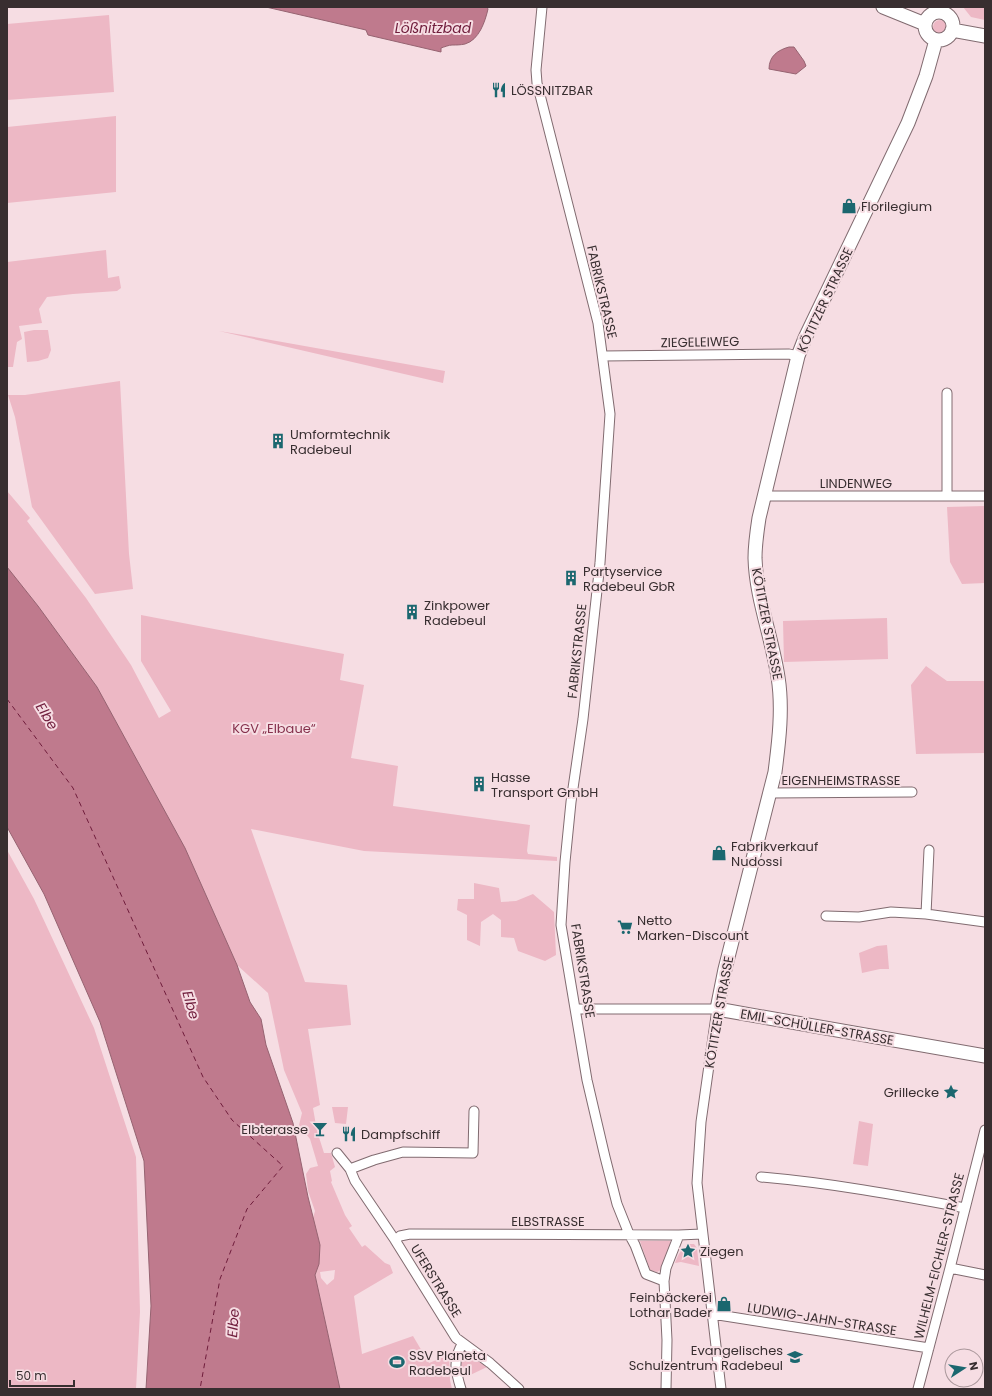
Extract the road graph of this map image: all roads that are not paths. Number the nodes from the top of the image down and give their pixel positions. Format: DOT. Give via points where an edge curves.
graph roads {
  1 [pos="542,7"];
  2 [pos="884,7"];
  3 [pos="944,10"];
  4 [pos="926,24"];
  5 [pos="952,30"];
  6 [pos="985,36"];
  7 [pos="936,40"];
  8 [pos="602,356"];
  9 [pos="798,356"];
  10 [pos="947,393"];
  11 [pos="764,496"];
  12 [pos="947,496"];
  13 [pos="985,496"];
  14 [pos="912,792"];
  15 [pos="770,794"];
  16 [pos="929,850"];
  17 [pos="926,914"];
  18 [pos="826,916"];
  19 [pos="985,922"];
  20 [pos="576,1009"];
  21 [pos="717,1009"];
  22 [pos="985,1056"];
  23 [pos="474,1111"];
  24 [pos="985,1130"];
  25 [pos="337,1153"];
  26 [pos="350,1169"];
  27 [pos="761,1177"];
  28 [pos="965,1208"];
  29 [pos="629,1234"];
  30 [pos="702,1234"];
  31 [pos="679,1235"];
  32 [pos="395,1240"];
  33 [pos="950,1268"];
  34 [pos="985,1275"];
  35 [pos="664,1280"];
  36 [pos="712,1314"];
  37 [pos="463,1344"];
  38 [pos="929,1348"];
  39 [pos="461,1389"];
  40 [pos="518,1389"];
  41 [pos="666,1389"];
  42 [pos="721,1389"];
  43 [pos="918,1389"];
  1 -- 8 [label="street, FABRIKSTRASSE" via="537,83 598,323"];
  2 -- 4 [label="street"];
  3 -- 4 [label="street" via="931,15"];
  3 -- 5 [label="street" via="952,21"];
  4 -- 7 [label="street" via="929,36"];
  5 -- 6 [label="street"];
  5 -- 7 [label="street" via="947,38"];
  7 -- 9 [label="street, KÖTITZER STRASSE" via="926,76 908,123"];
  8 -- 9 [label="street, ZIEGELEIWEG"];
  8 -- 20 [label="street, FABRIKSTRASSE" via="610,414 601,549 569,824 561,925"];
  9 -- 11 [label="street, KÖTITZER STRASSE"];
  10 -- 12 [label="street"];
  11 -- 12 [label="street, LINDENWEG"];
  11 -- 15 [label="street, KÖTITZER STRASSE" via="756,543 756,571 776,663 780,697 778,748"];
  12 -- 13 [label="street, LINDENWEG"];
  14 -- 15 [label="street, EIGENHEIMSTRASSE"];
  15 -- 21 [label="street, KÖTITZER STRASSE"];
  16 -- 17 [label="street"];
  17 -- 18 [label="street" via="891,912 859,918"];
  17 -- 19 [label="street"];
  20 -- 21 [label="street, EMIL-SCHÜLLER-STRASSE"];
  20 -- 29 [label="street, FABRIKSTRASSE" via="605,1157 617,1204"];
  21 -- 22 [label="street, EMIL-SCHÜLLER-STRASSE"];
  21 -- 30 [label="street, KÖTITZER STRASSE" via="697,1165"];
  23 -- 26 [label="street" via="473,1153 403,1152"];
  24 -- 28 [label="street, WILHELM-EICHLER-STRASSE"];
  25 -- 26 [label="street, UFERSTRASSE"];
  26 -- 32 [label="street, UFERSTRASSE" via="355,1181"];
  27 -- 28 [label="street" via="889,1193"];
  28 -- 33 [label="street, WILHELM-EICHLER-STRASSE"];
  29 -- 31 [label="street, ELBSTRASSE"];
  29 -- 32 [label="street, ELBSTRASSE" via="410,1234"];
  29 -- 35 [label="street, FABRIKSTRASSE" via="646,1274"];
  30 -- 31 [label="street, ELBSTRASSE"];
  30 -- 36 [label="street, KÖTITZER STRASSE"];
  31 -- 35 [label="street"];
  32 -- 37 [label="street, UFERSTRASSE" via="448,1326"];
  33 -- 34 [label="street"];
  33 -- 38 [label="street, WILHELM-EICHLER-STRASSE"];
  35 -- 41 [label="street" via="668,1340"];
  36 -- 38 [label="street, LUDWIG-JAHN-STRASSE"];
  36 -- 42 [label="street, KÖTITZER STRASSE"];
  37 -- 39 [label="street" via="457,1355 455,1368"];
  37 -- 40 [label="street, UFERSTRASSE" via="490,1363"];
  38 -- 43 [label="street, WILHELM-EICHLER-STRASSE"];
}
